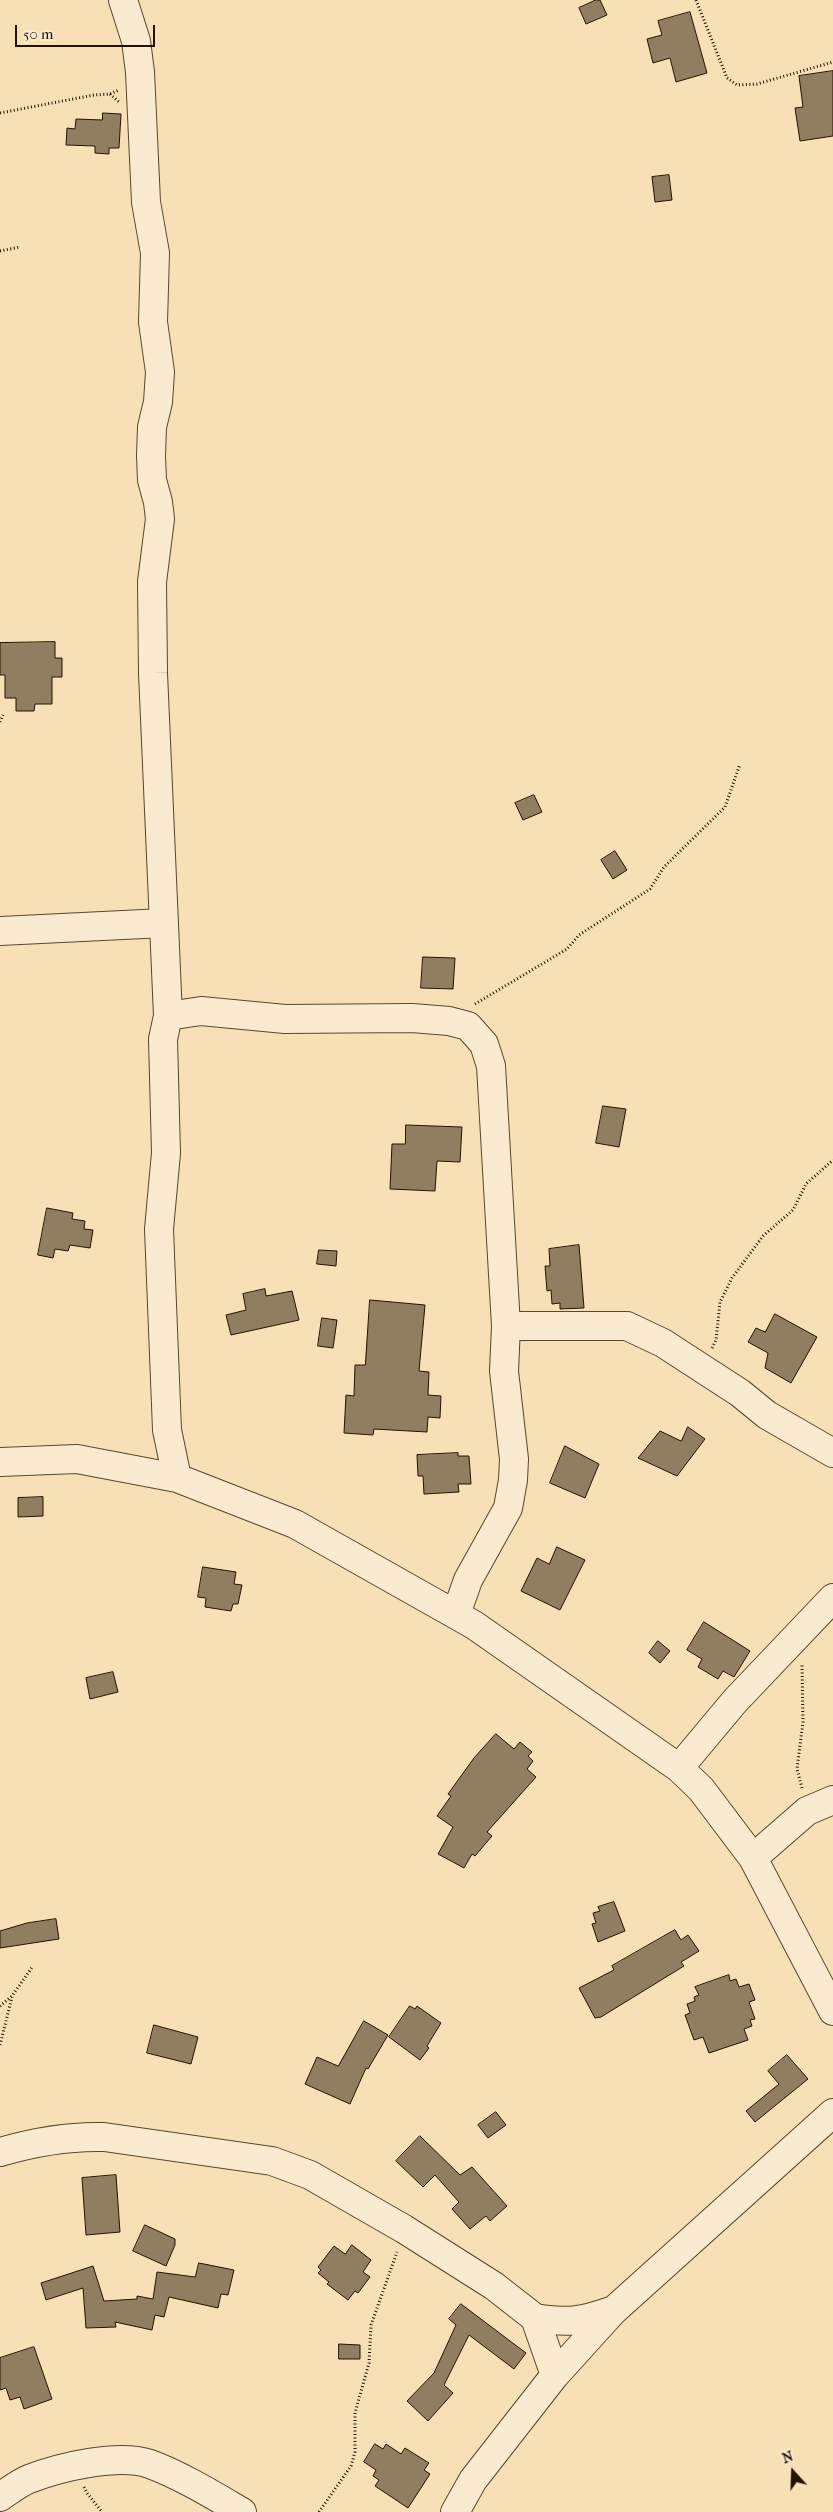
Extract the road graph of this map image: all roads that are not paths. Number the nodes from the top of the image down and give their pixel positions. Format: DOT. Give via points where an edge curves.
graph roads {
  1 [pos="123,0"];
  2 [pos="164,923"];
  3 [pos="0,931"];
  4 [pos="168,1016"];
  5 [pos="506,1326"];
  6 [pos="833,1453"];
  7 [pos="0,1462"];
  8 [pos="178,1478"];
  9 [pos="833,1598"];
  10 [pos="456,1614"];
  11 [pos="679,1768"];
  12 [pos="833,1800"];
  13 [pos="753,1858"];
  14 [pos="833,2011"];
  15 [pos="833,2113"];
  16 [pos="0,2152"];
  17 [pos="613,2311"];
  18 [pos="535,2318"];
  19 [pos="555,2375"];
  20 [pos="0,2497"];
  21 [pos="242,2512"];
  22 [pos="455,2512"];
  1 -- 2 [label="street" via="136,41 140,72 146,202 155,253 153,322 160,372 151,456 160,519 152,582 153,673"];
  2 -- 3 [label="street"];
  2 -- 4 [label="street"];
  4 -- 5 [label="street" via="201,1011 285,1019 412,1018 468,1026 484,1044 491,1066"];
  4 -- 8 [label="street" via="163,1039 166,1153 159,1229 167,1430"];
  5 -- 6 [label="street" via="628,1326 663,1343 740,1393 767,1415"];
  5 -- 10 [label="street" via="504,1371 514,1459 513,1480 508,1508 468,1580"];
  7 -- 8 [label="street" via="77,1460"];
  8 -- 10 [label="street" via="295,1524"];
  9 -- 11 [label="street" via="735,1701"];
  10 -- 11 [label="street"];
  11 -- 13 [label="street" via="701,1789"];
  12 -- 13 [label="street" via="806,1811"];
  13 -- 14 [label="street"];
  15 -- 17 [label="street"];
  16 -- 18 [label="street" via="31,2143 82,2136 272,2161 310,2175 404,2229 494,2286"];
  17 -- 18 [label="street" via="563,2323"];
  17 -- 19 [label="street"];
  18 -- 19 [label="street"];
  19 -- 22 [label="street" via="473,2480"];
  20 -- 21 [label="street" via="28,2479 107,2460 148,2463"];
}
